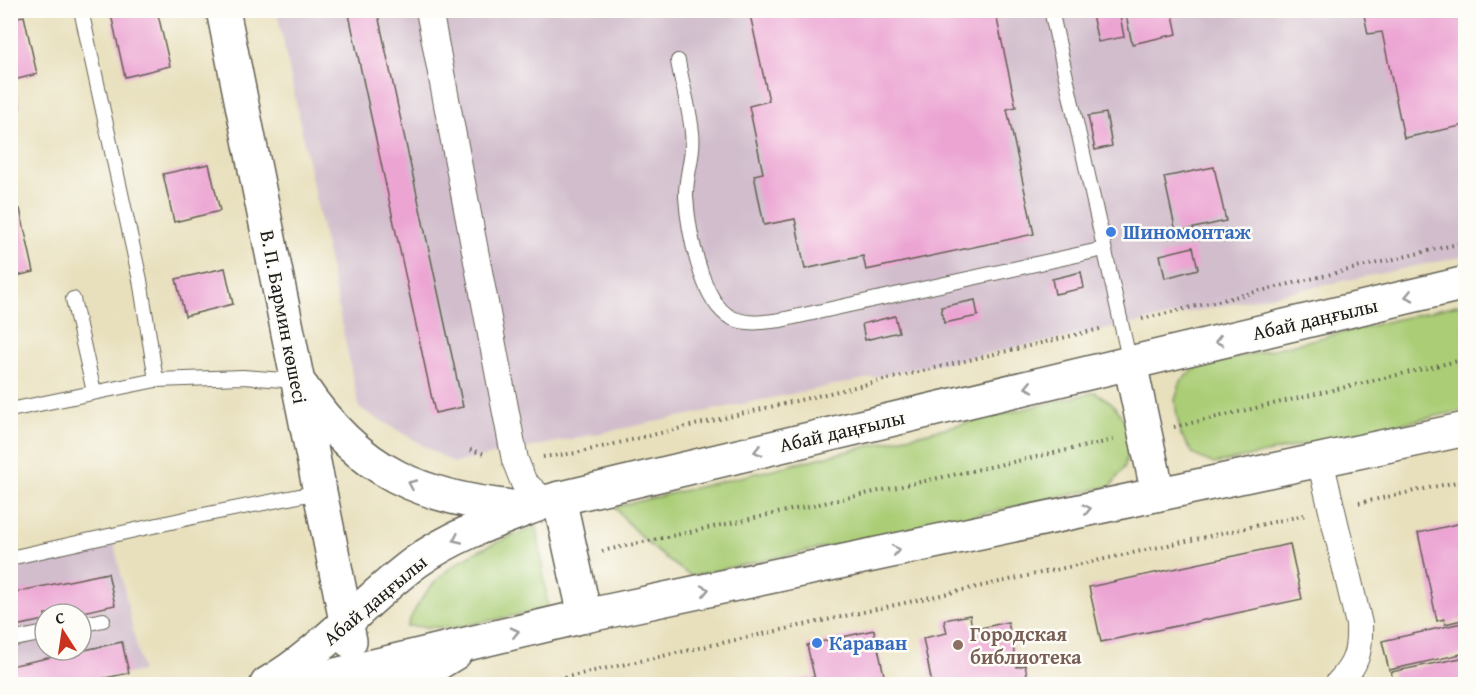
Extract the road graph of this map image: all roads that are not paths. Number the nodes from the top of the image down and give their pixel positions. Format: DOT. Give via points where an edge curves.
graph roads {
  1 [pos="81,10"];
  2 [pos="223,10"];
  3 [pos="429,10"];
  4 [pos="1052,10"];
  5 [pos="678,61"];
  6 [pos="1104,249"];
  7 [pos="1466,283"];
  8 [pos="73,298"];
  9 [pos="1130,363"];
  10 [pos="156,380"];
  11 [pos="296,380"];
  12 [pos="94,392"];
  13 [pos="10,410"];
  14 [pos="1466,429"];
  15 [pos="1320,460"];
  16 [pos="319,492"];
  17 [pos="1158,494"];
  18 [pos="545,503"];
  19 [pos="10,558"];
  20 [pos="585,616"];
  21 [pos="103,620"];
  22 [pos="93,622"];
  23 [pos="346,624"];
  24 [pos="33,635"];
  25 [pos="10,640"];
  26 [pos="474,642"];
  27 [pos="357,677"];
  28 [pos="267,684"];
  29 [pos="297,684"];
  30 [pos="413,684"];
  31 [pos="1338,684"];
  1 -- 10 [label="lane" via="140,280"];
  2 -- 11 [label="main road, В. П. Бармин көшесі"];
  3 -- 18 [label="street" via="515,460 524,483"];
  4 -- 6 [label="lane"];
  5 -- 6 [label="lane" via="693,135 686,196 696,257 708,292 730,317 752,324 781,320"];
  6 -- 9 [label="lane"];
  7 -- 9 [label="main road, Абай даңғылы, one-way"];
  8 -- 12 [label="lane"];
  9 -- 17 [label="main road"];
  9 -- 18 [label="main road, Абай даңғылы, one-way"];
  10 -- 11 [label="lane"];
  10 -- 12 [label="lane"];
  11 -- 16 [label="main road, В. П. Бармин көшесі"];
  18 -- 11 [label="main road, one-way" via="482,504 418,487 389,473 340,436"];
  12 -- 13 [label="lane"];
  14 -- 15 [label="main road, Абай даңғылы"];
  15 -- 17 [label="main road, Абай даңғылы"];
  15 -- 31 [label="street" via="1359,624 1360,646 1353,665"];
  16 -- 19 [label="lane"];
  16 -- 23 [label="main road, В. П. Бармин көшесі"];
  20 -- 17 [label="main road, Абай даңғылы, one-way"];
  18 -- 20 [label="main road" via="573,558"];
  18 -- 23 [label="main road, Абай даңғылы, one-way" via="449,542 374,596"];
  26 -- 20 [label="main road, Абай даңғылы, one-way"];
  21 -- 22 [label="lane"];
  23 -- 27 [label="main road, В. П. Бармин көшесі"];
  23 -- 28 [label="main road, Абай даңғылы"];
  24 -- 25 [label="lane"];
  26 -- 27 [label="main road, Абай даңғылы"];
  26 -- 30 [label="main road" via="437,663"];
  27 -- 29 [label="main road, Абай даңғылы"];
}
